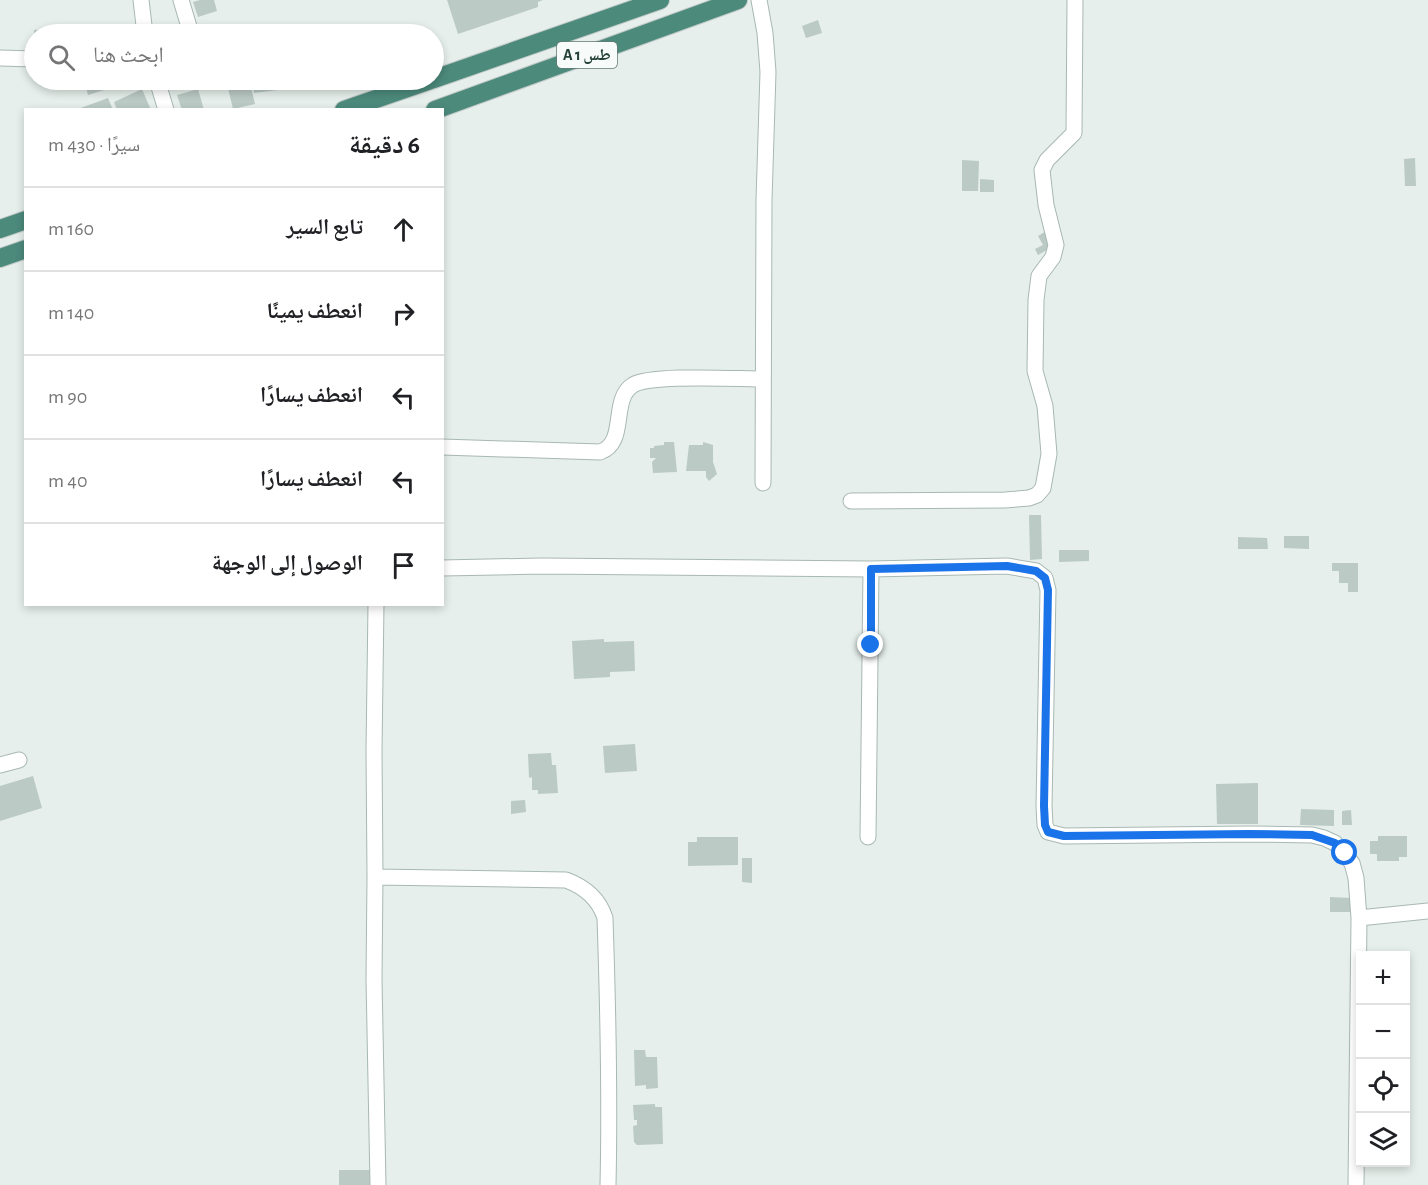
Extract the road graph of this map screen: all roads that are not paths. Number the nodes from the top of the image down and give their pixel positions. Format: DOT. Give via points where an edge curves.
graph roads {
  1 [pos="141,0"];
  2 [pos="181,0"];
  3 [pos="660,0"];
  4 [pos="738,0"];
  5 [pos="759,0"];
  6 [pos="1075,0"];
  7 [pos="144,24"];
  8 [pos="188,24"];
  9 [pos="0,58"];
  10 [pos="24,59"];
  11 [pos="444,75"];
  12 [pos="160,90"];
  13 [pos="401,90"];
  14 [pos="165,108"];
  15 [pos="350,108"];
  16 [pos="441,108"];
  17 [pos="24,221"];
  18 [pos="0,229"];
  19 [pos="24,250"];
  20 [pos="0,258"];
  21 [pos="762,379"];
  22 [pos="444,447"];
  23 [pos="763,483"];
  24 [pos="851,501"];
  25 [pos="444,568"];
  26 [pos="871,569"];
  27 [pos="376,606"];
  28 [pos="19,760"];
  29 [pos="0,765"];
  30 [pos="868,837"];
  31 [pos="375,877"];
  32 [pos="1428,911"];
  33 [pos="1359,918"];
  34 [pos="378,1185"];
  35 [pos="608,1185"];
  36 [pos="1356,1185"];
  1 -- 7 [label="street"];
  2 -- 8 [label="street"];
  3 -- 11 [label="highway, A 1 طس"];
  4 -- 16 [label="highway, A 1 طس"];
  5 -- 21 [label="street" via="768,72"];
  6 -- 24 [label="street" via="1074,133 1047,160 1041,177 1056,245 1053,257 1039,276 1036,300 1035,371 1045,406 1049,454 1043,489 1029,498 1005,500"];
  9 -- 10 [label="street"];
  12 -- 14 [label="street"];
  13 -- 15 [label="highway, A 1 طس"];
  17 -- 18 [label="highway"];
  19 -- 20 [label="highway"];
  21 -- 22 [label="street" via="663,379 634,384 626,390 614,439 600,452"];
  21 -- 23 [label="street"];
  25 -- 26 [label="street"];
  26 -- 30 [label="street"];
  26 -- 33 [label="street" via="1007,566 1036,571 1045,578 1048,642 1044,806 1048,832 1064,836 1249,834 1324,838 1335,843 1352,863"];
  27 -- 31 [label="street"];
  28 -- 29 [label="street"];
  31 -- 34 [label="street"];
  31 -- 35 [label="street" via="566,880 600,904 605,918 609,1007"];
  32 -- 33 [label="street"];
  33 -- 36 [label="street"];
}
